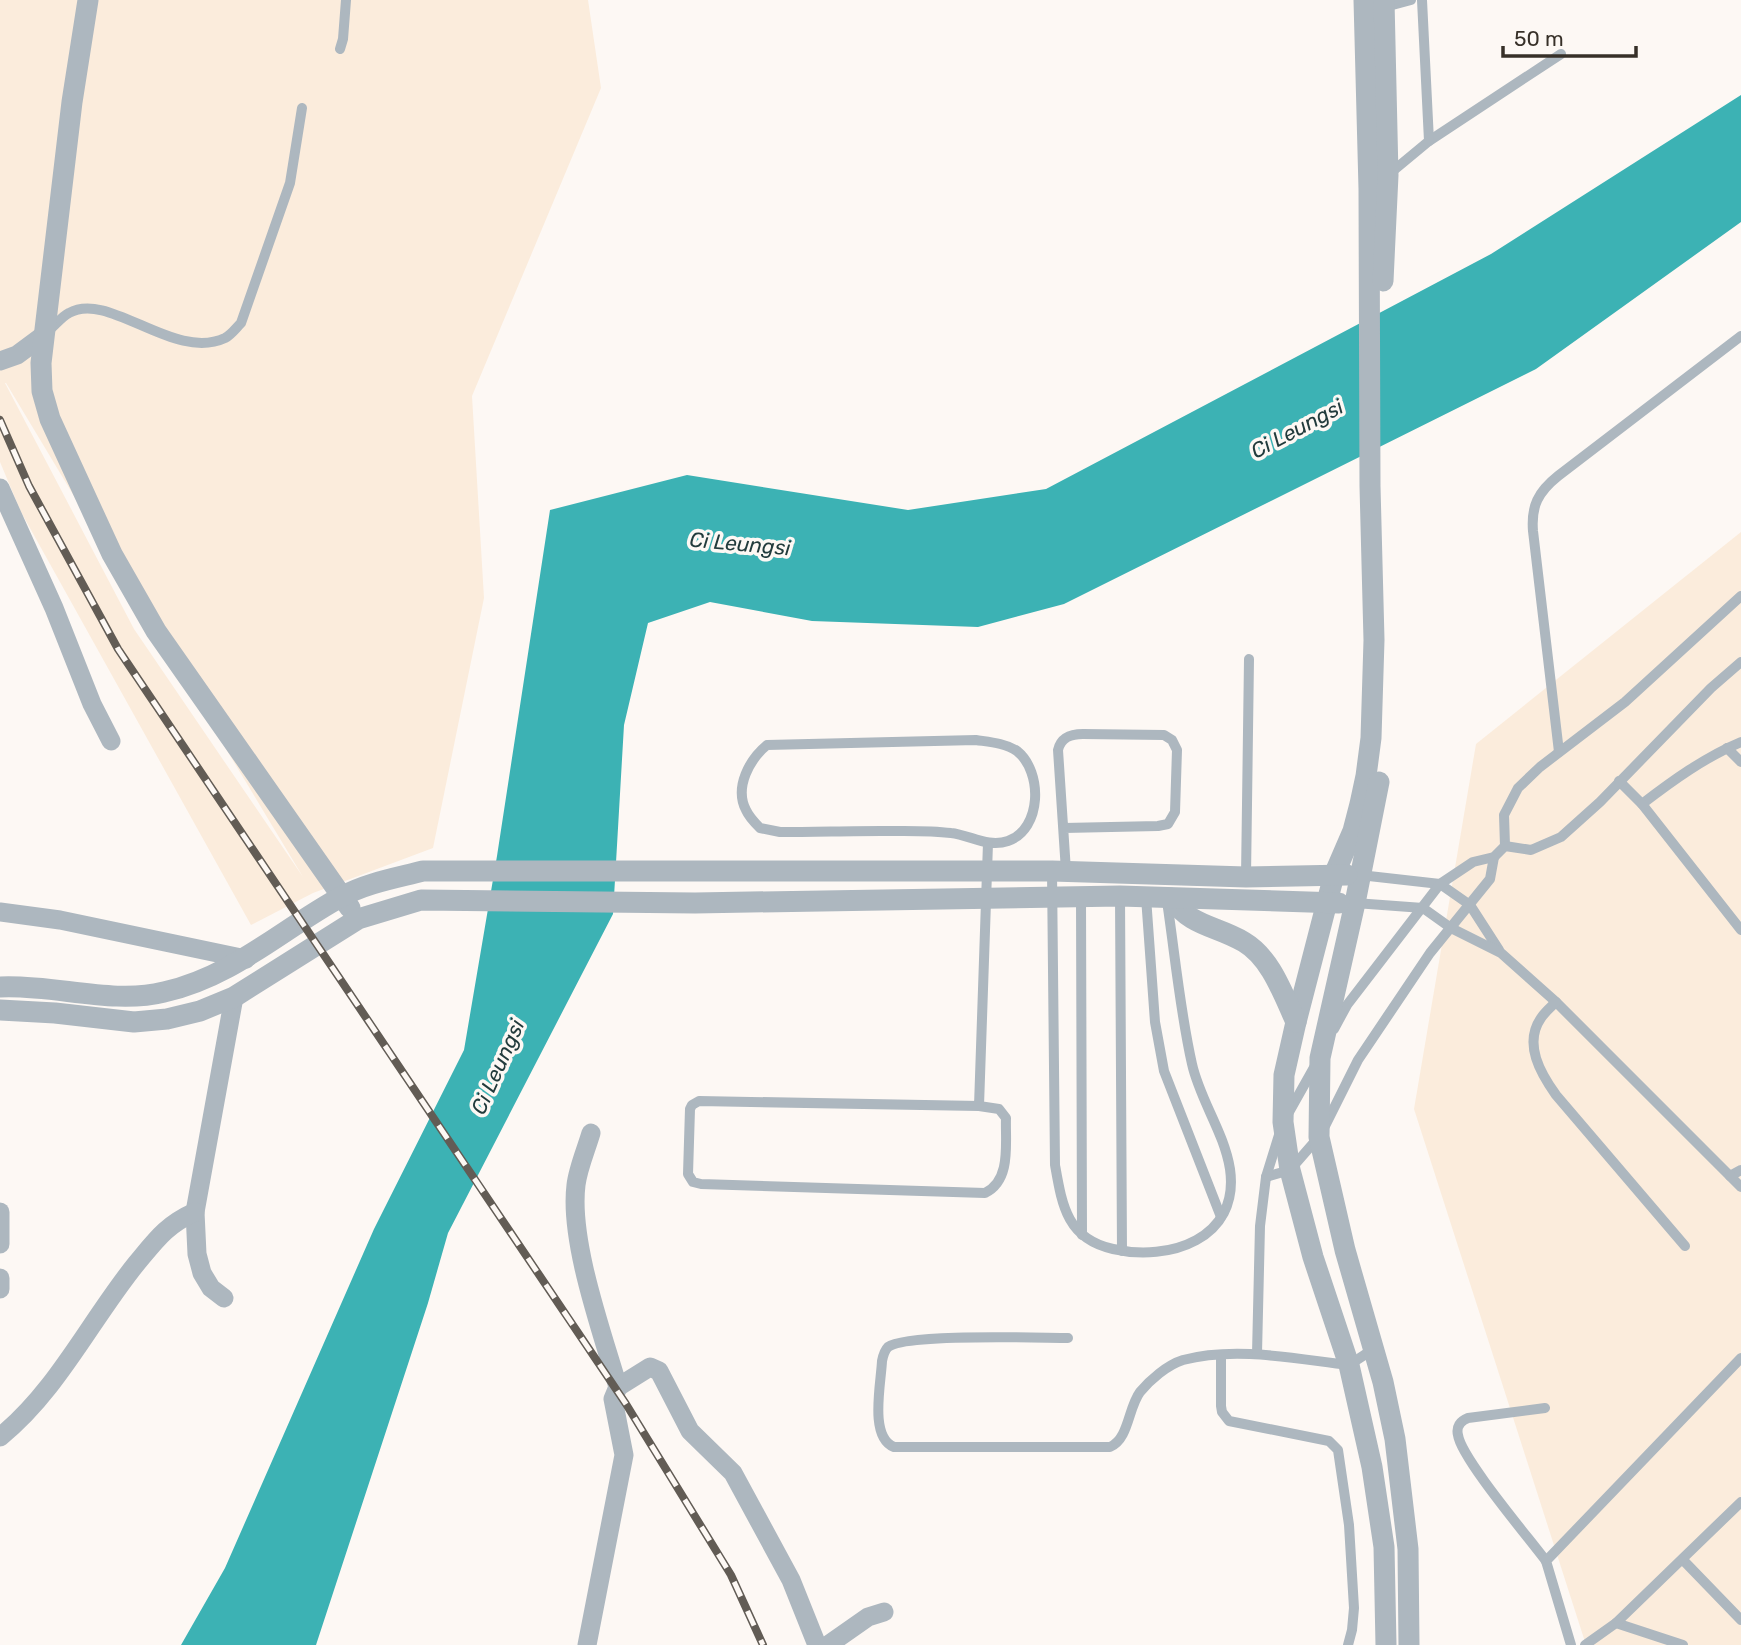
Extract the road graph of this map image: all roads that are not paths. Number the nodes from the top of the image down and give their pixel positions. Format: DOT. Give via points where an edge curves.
graph roads {
  1 [pos="89,0"];
  2 [pos="346,0"];
  3 [pos="1411,0"];
  4 [pos="1422,0"];
  5 [pos="1374,4"];
  6 [pos="340,49"];
  7 [pos="1561,54"];
  8 [pos="302,108"];
  9 [pos="1429,141"];
  10 [pos="1388,175"];
  11 [pos="1377,281"];
  12 [pos="44,335"];
  13 [pos="1741,336"];
  14 [pos="0,361"];
  15 [pos="1376,487"];
  16 [pos="0,488"];
  17 [pos="1741,596"];
  18 [pos="1249,659"];
  19 [pos="1741,662"];
  20 [pos="111,741"];
  21 [pos="1741,742"];
  22 [pos="1727,748"];
  23 [pos="1559,752"];
  24 [pos="1741,762"];
  25 [pos="1619,781"];
  26 [pos="1642,804"];
  27 [pos="1064,828"];
  28 [pos="988,843"];
  29 [pos="1505,846"];
  30 [pos="1494,857"];
  31 [pos="989,871"];
  32 [pos="1059,871"];
  33 [pos="1360,875"];
  34 [pos="1334,876"];
  35 [pos="1246,877"];
  36 [pos="1440,884"];
  37 [pos="342,896"];
  38 [pos="1053,896"];
  39 [pos="1081,897"];
  40 [pos="1120,897"];
  41 [pos="1161,897"];
  42 [pos="987,898"];
  43 [pos="1328,902"];
  44 [pos="1355,903"];
  45 [pos="1470,905"];
  46 [pos="1423,908"];
  47 [pos="0,912"];
  48 [pos="358,919"];
  49 [pos="1451,928"];
  50 [pos="1741,930"];
  51 [pos="1500,953"];
  52 [pos="246,959"];
  53 [pos="0,987"];
  54 [pos="234,997"];
  55 [pos="1556,1002"];
  56 [pos="0,1010"];
  57 [pos="1296,1022"];
  58 [pos="1320,1058"];
  59 [pos="979,1106"];
  60 [pos="1283,1122"];
  61 [pos="591,1133"];
  62 [pos="1319,1137"];
  63 [pos="1290,1170"];
  64 [pos="1741,1170"];
  65 [pos="1730,1176"];
  66 [pos="1266,1177"];
  67 [pos="1741,1187"];
  68 [pos="0,1212"];
  69 [pos="195,1212"];
  70 [pos="1221,1217"];
  71 [pos="1082,1235"];
  72 [pos="0,1244"];
  73 [pos="1685,1246"];
  74 [pos="1122,1251"];
  75 [pos="0,1278"];
  76 [pos="0,1289"];
  77 [pos="223,1298"];
  78 [pos="1069,1338"];
  79 [pos="1372,1350"];
  80 [pos="1257,1354"];
  81 [pos="1221,1355"];
  82 [pos="1741,1357"];
  83 [pos="1349,1365"];
  84 [pos="618,1387"];
  85 [pos="1545,1408"];
  86 [pos="0,1437"];
  87 [pos="1741,1502"];
  88 [pos="1546,1560"];
  89 [pos="1683,1560"];
  90 [pos="884,1612"];
  91 [pos="1741,1619"];
  92 [pos="1616,1623"];
  93 [pos="587,1645"];
  94 [pos="817,1645"];
  95 [pos="828,1645"];
  96 [pos="1348,1645"];
  97 [pos="1386,1645"];
  98 [pos="1409,1645"];
  99 [pos="1572,1645"];
  100 [pos="1586,1645"];
  101 [pos="1683,1645"];
  1 -- 12 [label="street"];
  2 -- 6 [label="lane"];
  3 -- 5 [label="lane"];
  4 -- 9 [label="lane"];
  5 -- 10 [label="street"];
  5 -- 11 [label="street"];
  7 -- 9 [label="lane"];
  8 -- 12 [label="lane" via="290,183 241,323 228,337 191,342 85,309 69,313"];
  9 -- 10 [label="lane"];
  10 -- 11 [label="street"];
  11 -- 15 [label="street"];
  12 -- 14 [label="street"];
  12 -- 37 [label="street" via="44,404 112,554 156,631"];
  13 -- 23 [label="lane" via="1542,489 1535,501 1533,531"];
  15 -- 33 [label="street" via="1387,640 1385,704 1380,779"];
  15 -- 34 [label="street" via="1371,738 1353,831"];
  16 -- 20 [label="street"];
  17 -- 23 [label="lane" via="1625,702"];
  18 -- 35 [label="lane"];
  19 -- 25 [label="lane"];
  21 -- 22 [label="lane"];
  22 -- 24 [label="lane"];
  22 -- 26 [label="lane"];
  23 -- 29 [label="lane" via="1513,796 1504,815"];
  25 -- 26 [label="lane"];
  25 -- 29 [label="lane" via="1561,837 1531,850"];
  26 -- 50 [label="lane"];
  27 -- 27 [label="lane" via="1058,750 1062,741 1073,734 1164,735 1172,740 1177,750 1175,812 1168,824"];
  27 -- 32 [label="lane"];
  28 -- 28 [label="lane" via="1007,841 1024,832 1036,787 1028,764 1016,751 996,742 767,745 748,766 742,792 745,809 760,828 780,832 928,831"];
  28 -- 31 [label="lane"];
  29 -- 30 [label="lane"];
  30 -- 36 [label="lane" via="1473,862"];
  30 -- 45 [label="lane" via="1490,879"];
  31 -- 32 [label="street"];
  31 -- 37 [label="street" via="423,872"];
  31 -- 42 [label="lane"];
  32 -- 35 [label="street"];
  32 -- 38 [label="lane"];
  33 -- 34 [label="street"];
  33 -- 36 [label="lane"];
  33 -- 44 [label="street"];
  34 -- 35 [label="street"];
  34 -- 43 [label="street"];
  36 -- 45 [label="lane"];
  36 -- 46 [label="lane"];
  37 -- 48 [label="street"];
  37 -- 52 [label="street"];
  38 -- 39 [label="street"];
  38 -- 42 [label="street"];
  38 -- 71 [label="lane" via="1055,1165 1069,1220"];
  39 -- 40 [label="street"];
  39 -- 71 [label="lane"];
  40 -- 41 [label="street"];
  40 -- 74 [label="lane"];
  41 -- 43 [label="street"];
  41 -- 57 [label="street" via="1187,917 1245,942 1259,954"];
  41 -- 70 [label="lane" via="1193,1069 1230,1168"];
  41 -- 70 [label="lane" via="1155,1022 1164,1071"];
  42 -- 48 [label="street" via="695,903 421,900"];
  42 -- 59 [label="lane"];
  43 -- 44 [label="street"];
  43 -- 57 [label="street"];
  44 -- 46 [label="lane"];
  44 -- 58 [label="street"];
  45 -- 49 [label="lane"];
  45 -- 51 [label="lane"];
  46 -- 49 [label="lane"];
  46 -- 58 [label="lane" via="1347,1005"];
  47 -- 52 [label="street"];
  48 -- 54 [label="street"];
  49 -- 51 [label="lane"];
  49 -- 62 [label="lane" via="1358,1060"];
  51 -- 55 [label="lane"];
  52 -- 53 [label="street" via="178,988 145,996"];
  54 -- 56 [label="street" via="200,1012 152,1021"];
  54 -- 69 [label="street"];
  55 -- 65 [label="lane"];
  55 -- 73 [label="lane" via="1536,1027 1540,1073"];
  57 -- 60 [label="street" via="1284,1075"];
  58 -- 60 [label="lane"];
  58 -- 62 [label="street"];
  59 -- 59 [label="lane" via="999,1109 1006,1118 1002,1175 985,1194 701,1184 688,1174 690,1109 699,1101"];
  60 -- 63 [label="street"];
  60 -- 66 [label="lane"];
  61 -- 84 [label="street" via="576,1184 575,1210 581,1251"];
  62 -- 63 [label="lane"];
  62 -- 79 [label="street"];
  63 -- 66 [label="lane"];
  63 -- 83 [label="street"];
  64 -- 65 [label="lane"];
  65 -- 67 [label="lane"];
  66 -- 80 [label="lane" via="1260,1226"];
  68 -- 72 [label="street"];
  69 -- 77 [label="street" via="202,1273"];
  69 -- 86 [label="street" via="175,1221 149,1248 26,1415"];
  70 -- 74 [label="lane" via="1194,1243 1160,1251"];
  71 -- 74 [label="lane"];
  75 -- 76 [label="street"];
  78 -- 81 [label="lane" via="916,1339 890,1346 882,1361 878,1425 883,1439 894,1447 1110,1447 1122,1436 1139,1394 1161,1373 1183,1360"];
  79 -- 83 [label="lane"];
  79 -- 98 [label="street" via="1395,1439 1408,1549"];
  80 -- 81 [label="lane"];
  80 -- 83 [label="lane"];
  81 -- 96 [label="lane" via="1222,1412 1230,1421 1328,1441 1338,1450 1354,1608"];
  82 -- 88 [label="lane"];
  83 -- 97 [label="street" via="1384,1547"];
  84 -- 93 [label="street" via="613,1399 624,1455"];
  84 -- 94 [label="street" via="650,1367 659,1371 690,1431 733,1473 791,1580"];
  85 -- 88 [label="lane" via="1468,1418 1458,1430 1460,1443 1475,1466"];
  87 -- 89 [label="lane"];
  88 -- 99 [label="lane"];
  89 -- 91 [label="lane"];
  89 -- 92 [label="lane"];
  90 -- 95 [label="street" via="868,1617"];
  92 -- 100 [label="lane"];
  92 -- 101 [label="lane"];
}
